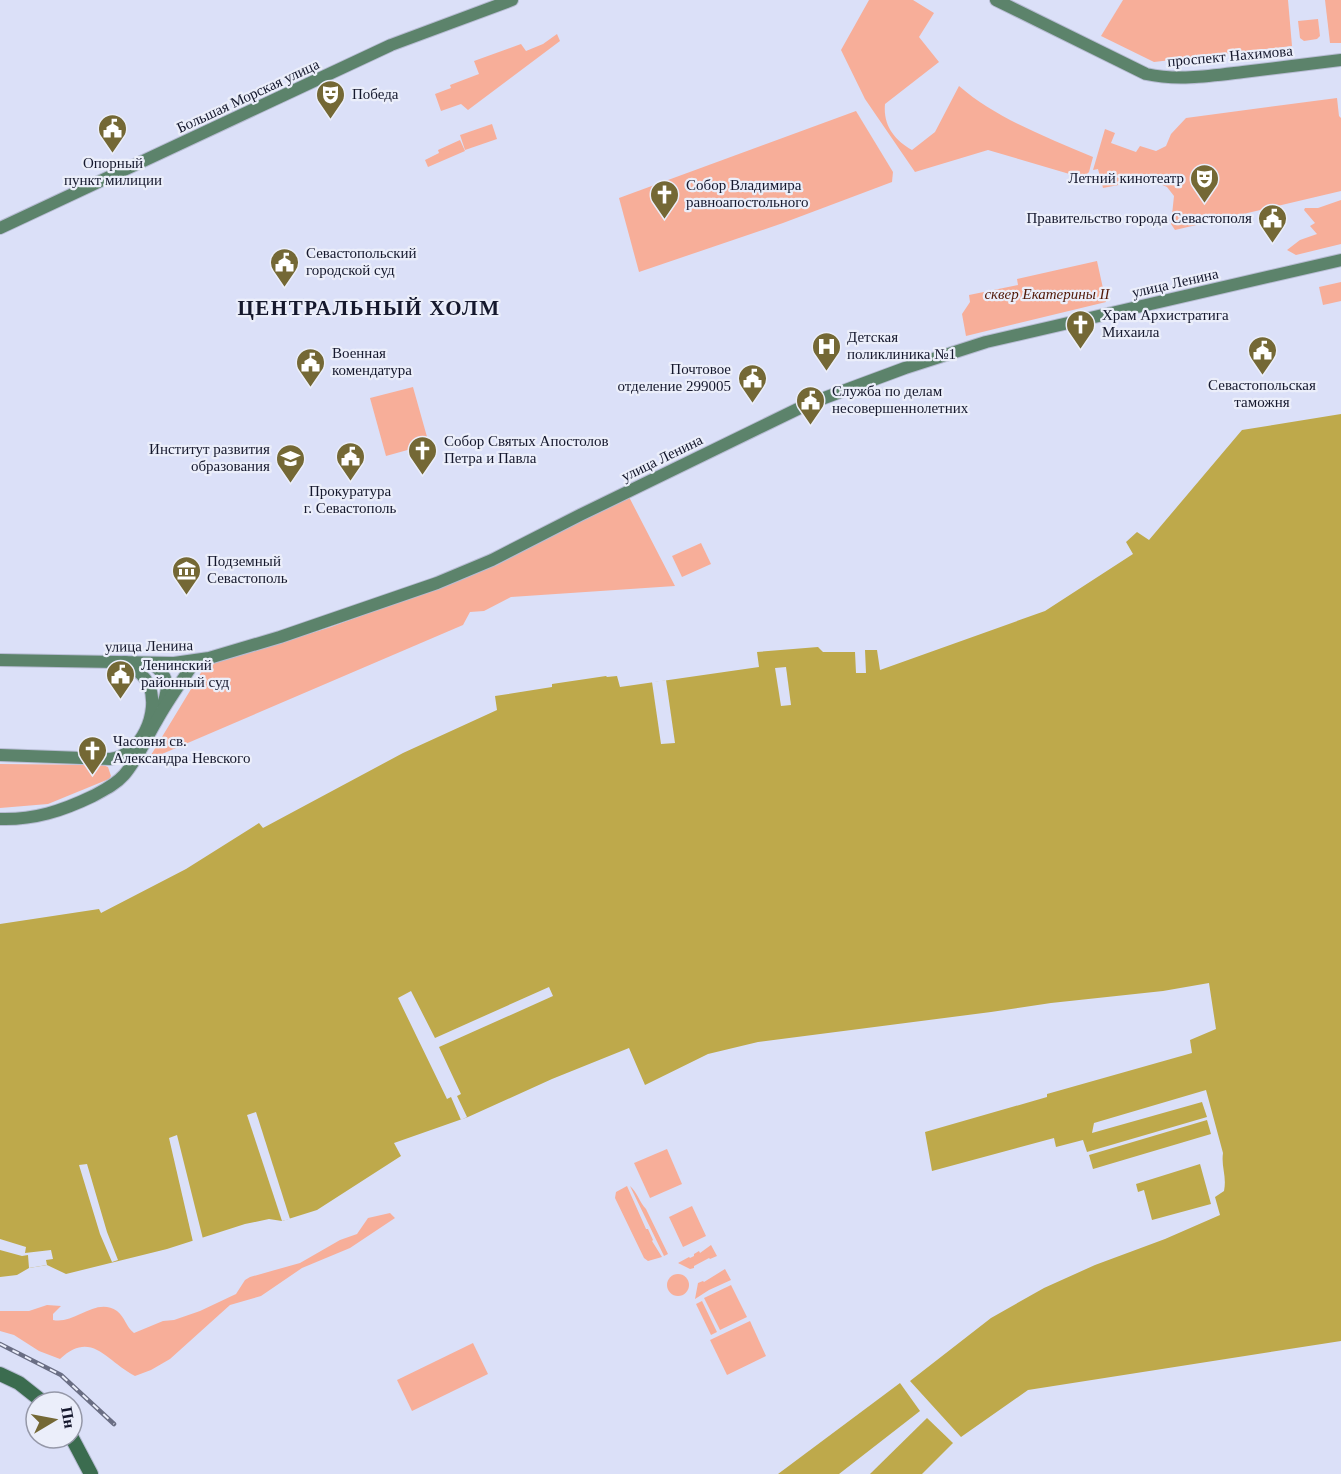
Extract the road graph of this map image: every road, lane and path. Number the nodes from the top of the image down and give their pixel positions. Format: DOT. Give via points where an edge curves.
graph roads {
  1 [pos="512,0"];
  2 [pos="996,0"];
  3 [pos="1341,60"];
  4 [pos="0,228"];
  5 [pos="1341,260"];
  6 [pos="0,660"];
  7 [pos="125,662"];
  8 [pos="195,662"];
  9 [pos="152,663"];
  10 [pos="157,719"];
  11 [pos="0,755"];
  12 [pos="0,819"];
  13 [pos="0,1374"];
  14 [pos="28,1390"];
  15 [pos="78,1450"];
  16 [pos="91,1474"];
  1 -- 4 [label="main road, Большая Морская улица" via="391,45"];
  2 -- 3 [label="main road, проспект Нахимова" via="1146,74 1162,78"];
  5 -- 8 [label="main road, улица Ленина" via="986,342 905,368 808,404 448,579"];
  6 -- 7 [label="main road, улица Ленина"];
  7 -- 9 [label="main road, улица Ленина"];
  7 -- 11 [label="main road" via="146,680 151,693 145,730 131,751 110,759"];
  8 -- 9 [label="main road, улица Ленина"];
  8 -- 10 [label="main road"];
  9 -- 10 [label="main road" via="167,681 166,697"];
  10 -- 12 [label="main road" via="129,769 108,788 52,814"];
  13 -- 14 [label="main road"];
  15 -- 16 [label="main road"];
}
